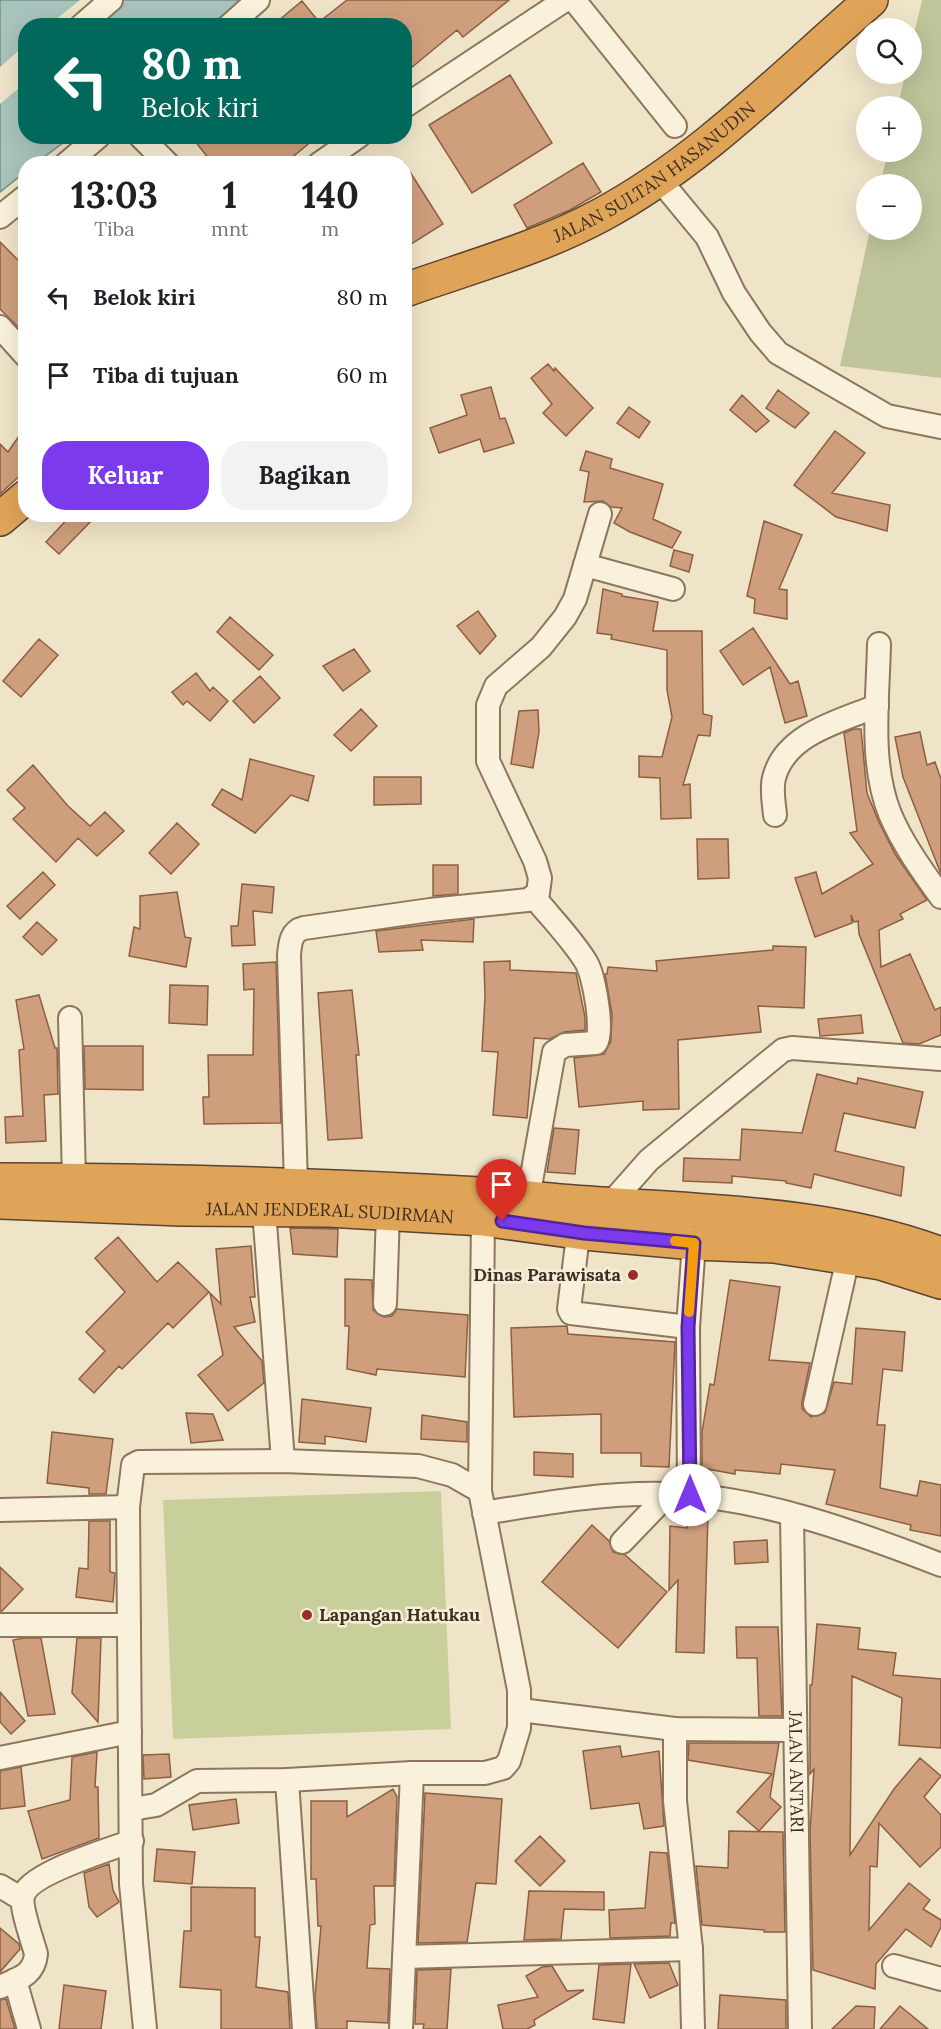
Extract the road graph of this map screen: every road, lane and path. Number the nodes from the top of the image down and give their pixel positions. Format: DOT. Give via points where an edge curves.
graph roads {
  1 [pos="111,0"];
  2 [pos="258,0"];
  3 [pos="565,0"];
  4 [pos="574,0"];
  5 [pos="871,0"];
  6 [pos="90,18"];
  7 [pos="238,18"];
  8 [pos="412,101"];
  9 [pos="675,126"];
  10 [pos="90,144"];
  11 [pos="148,144"];
  12 [pos="347,144"];
  13 [pos="75,156"];
  14 [pos="160,156"];
  15 [pos="330,156"];
  16 [pos="659,179"];
  17 [pos="18,202"];
  18 [pos="0,217"];
  19 [pos="412,287"];
  20 [pos="0,327"];
  21 [pos="18,347"];
  22 [pos="941,427"];
  23 [pos="18,504"];
  24 [pos="600,514"];
  25 [pos="0,519"];
  26 [pos="585,565"];
  27 [pos="673,589"];
  28 [pos="879,644"];
  29 [pos="878,706"];
  30 [pos="775,815"];
  31 [pos="534,897"];
  32 [pos="941,897"];
  33 [pos="70,1018"];
  34 [pos="941,1059"];
  35 [pos="0,1180"];
  36 [pos="74,1180"];
  37 [pos="296,1185"];
  38 [pos="263,1196"];
  39 [pos="528,1198"];
  40 [pos="0,1202"];
  41 [pos="388,1213"];
  42 [pos="588,1218"];
  43 [pos="483,1219"];
  44 [pos="694,1243"];
  45 [pos="941,1254"];
  46 [pos="848,1258"];
  47 [pos="941,1282"];
  48 [pos="385,1304"];
  49 [pos="688,1327"];
  50 [pos="815,1404"];
  51 [pos="283,1461"];
  52 [pos="480,1491"];
  53 [pos="679,1494"];
  54 [pos="128,1507"];
  55 [pos="0,1510"];
  56 [pos="484,1513"];
  57 [pos="792,1516"];
  58 [pos="622,1542"];
  59 [pos="941,1565"];
  60 [pos="0,1625"];
  61 [pos="129,1625"];
  62 [pos="520,1710"];
  63 [pos="675,1729"];
  64 [pos="794,1730"];
  65 [pos="130,1732"];
  66 [pos="0,1758"];
  67 [pos="412,1773"];
  68 [pos="287,1780"];
  69 [pos="132,1809"];
  70 [pos="132,1841"];
  71 [pos="0,1886"];
  72 [pos="22,1899"];
  73 [pos="692,1949"];
  74 [pos="404,1957"];
  75 [pos="894,1966"];
  76 [pos="941,1979"];
  77 [pos="8,1983"];
  78 [pos="29,2029"];
  79 [pos="145,2029"];
  80 [pos="304,2029"];
  81 [pos="401,2029"];
  82 [pos="693,2029"];
  83 [pos="800,2029"];
  1 -- 6 [label="street"];
  2 -- 7 [label="street"];
  3 -- 8 [label="street"];
  4 -- 9 [label="street"];
  5 -- 16 [label="highway, JALAN SULTAN HASANUDIN" via="731,124"];
  10 -- 13 [label="street"];
  11 -- 14 [label="street"];
  12 -- 15 [label="street"];
  16 -- 19 [label="highway, JALAN SULTAN HASANUDIN" via="600,216"];
  16 -- 22 [label="street" via="707,237 734,293 778,353 886,416"];
  17 -- 18 [label="street"];
  20 -- 21 [label="street"];
  23 -- 25 [label="highway"];
  24 -- 26 [label="street"];
  26 -- 27 [label="street"];
  26 -- 31 [label="street" via="565,617 541,647 496,686 488,705 488,761 535,861 540,886"];
  28 -- 29 [label="street"];
  29 -- 30 [label="street" via="826,726 800,740 782,757 773,779"];
  29 -- 32 [label="street" via="877,755 886,802"];
  31 -- 37 [label="street" via="295,932 290,955"];
  31 -- 39 [label="street" via="588,964 600,1023 596,1042 566,1045 554,1052"];
  33 -- 36 [label="street"];
  34 -- 42 [label="street" via="783,1050 677,1135"];
  35 -- 36 [label="highway, JALAN JENDERAL SUDIRMAN"];
  36 -- 38 [label="highway, JALAN JENDERAL SUDIRMAN"];
  37 -- 38 [label="highway, JALAN JENDERAL SUDIRMAN"];
  37 -- 39 [label="highway, JALAN JENDERAL SUDIRMAN"];
  38 -- 40 [label="highway, JALAN JENDERAL SUDIRMAN" via="158,1209"];
  38 -- 41 [label="highway, JALAN JENDERAL SUDIRMAN"];
  38 -- 51 [label="street"];
  39 -- 42 [label="highway, JALAN JENDERAL SUDIRMAN"];
  41 -- 43 [label="highway, JALAN JENDERAL SUDIRMAN"];
  41 -- 48 [label="street"];
  42 -- 43 [label="highway, JALAN JENDERAL SUDIRMAN"];
  42 -- 44 [label="highway, JALAN JENDERAL SUDIRMAN"];
  42 -- 45 [label="highway, JALAN JENDERAL SUDIRMAN" via="769,1216 856,1230"];
  42 -- 49 [label="street" via="569,1308 573,1315"];
  43 -- 52 [label="street"];
  44 -- 46 [label="highway, JALAN JENDERAL SUDIRMAN" via="774,1246"];
  44 -- 49 [label="street"];
  46 -- 47 [label="highway, JALAN JENDERAL SUDIRMAN" via="881,1263"];
  46 -- 50 [label="street"];
  49 -- 53 [label="street"];
  51 -- 52 [label="street" via="418,1466 452,1475"];
  51 -- 54 [label="street" via="135,1463 131,1469"];
  52 -- 56 [label="street"];
  53 -- 56 [label="street" via="564,1500"];
  53 -- 57 [label="street" via="730,1499"];
  53 -- 58 [label="street"];
  54 -- 55 [label="street"];
  54 -- 61 [label="street"];
  56 -- 62 [label="street"];
  57 -- 59 [label="street" via="878,1540"];
  57 -- 64 [label="street, JALAN ANTARI"];
  60 -- 61 [label="street"];
  61 -- 65 [label="street"];
  62 -- 63 [label="street"];
  62 -- 67 [label="street" via="519,1728 503,1768 485,1773"];
  63 -- 64 [label="street"];
  63 -- 73 [label="street" via="675,1801"];
  64 -- 83 [label="street, JALAN ANTARI"];
  65 -- 66 [label="street"];
  65 -- 69 [label="street"];
  67 -- 68 [label="street"];
  67 -- 74 [label="street"];
  68 -- 69 [label="street" via="197,1781 156,1805"];
  68 -- 80 [label="street"];
  69 -- 70 [label="street"];
  70 -- 72 [label="street" via="42,1876 26,1889"];
  70 -- 79 [label="street" via="131,1884"];
  71 -- 72 [label="street"];
  72 -- 77 [label="street" via="36,1954 28,1974"];
  73 -- 74 [label="street"];
  73 -- 82 [label="street"];
  74 -- 81 [label="street"];
  75 -- 76 [label="street"];
  77 -- 78 [label="street"];
}
